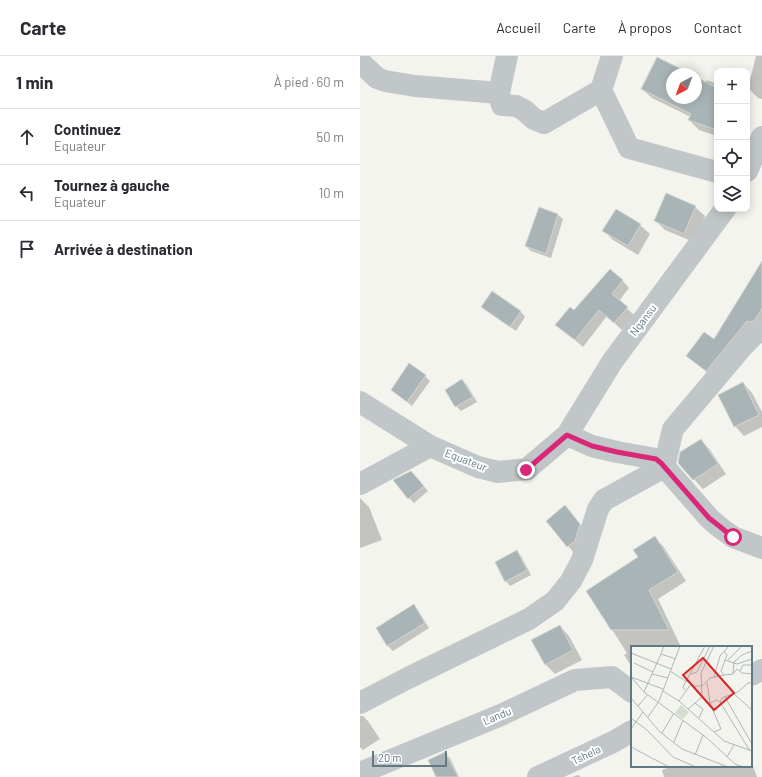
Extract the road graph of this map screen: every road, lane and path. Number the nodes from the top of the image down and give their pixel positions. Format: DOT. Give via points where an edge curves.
graph roads {
  1 [pos="507,56"];
  2 [pos="612,56"];
  3 [pos="367,61"];
  4 [pos="601,90"];
  5 [pos="499,93"];
  6 [pos="762,137"];
  7 [pos="750,164"];
  8 [pos="714,171"];
  9 [pos="723,212"];
  10 [pos="762,330"];
  11 [pos="360,402"];
  12 [pos="567,435"];
  13 [pos="430,446"];
  14 [pos="664,467"];
  15 [pos="360,484"];
  16 [pos="762,548"];
  17 [pos="762,670"];
  18 [pos="752,675"];
  19 [pos="631,691"];
  20 [pos="360,703"];
  21 [pos="631,732"];
  22 [pos="360,773"];
  23 [pos="538,777"];
  1 -- 5 [label="street"];
  2 -- 4 [label="street"];
  3 -- 5 [label="street" via="377,78 385,81"];
  4 -- 5 [label="street" via="544,123 516,106 502,105"];
  4 -- 8 [label="street" via="629,148"];
  6 -- 7 [label="street"];
  9 -- 12 [label="street, Ngansu" via="612,362"];
  10 -- 14 [label="street" via="743,346 673,429"];
  11 -- 13 [label="street, Equateur"];
  12 -- 13 [label="street, Equateur" via="526,470 498,472 478,467"];
  12 -- 14 [label="street" via="592,446 656,459"];
  13 -- 15 [label="street"];
  14 -- 16 [label="street" via="718,526 733,537"];
  14 -- 20 [label="street" via="604,500 598,509 582,560 555,601 529,619"];
  17 -- 18 [label="street"];
  19 -- 22 [label="street, Landu" via="612,677 575,680 501,715"];
  21 -- 23 [label="street, Tshela"];
}
